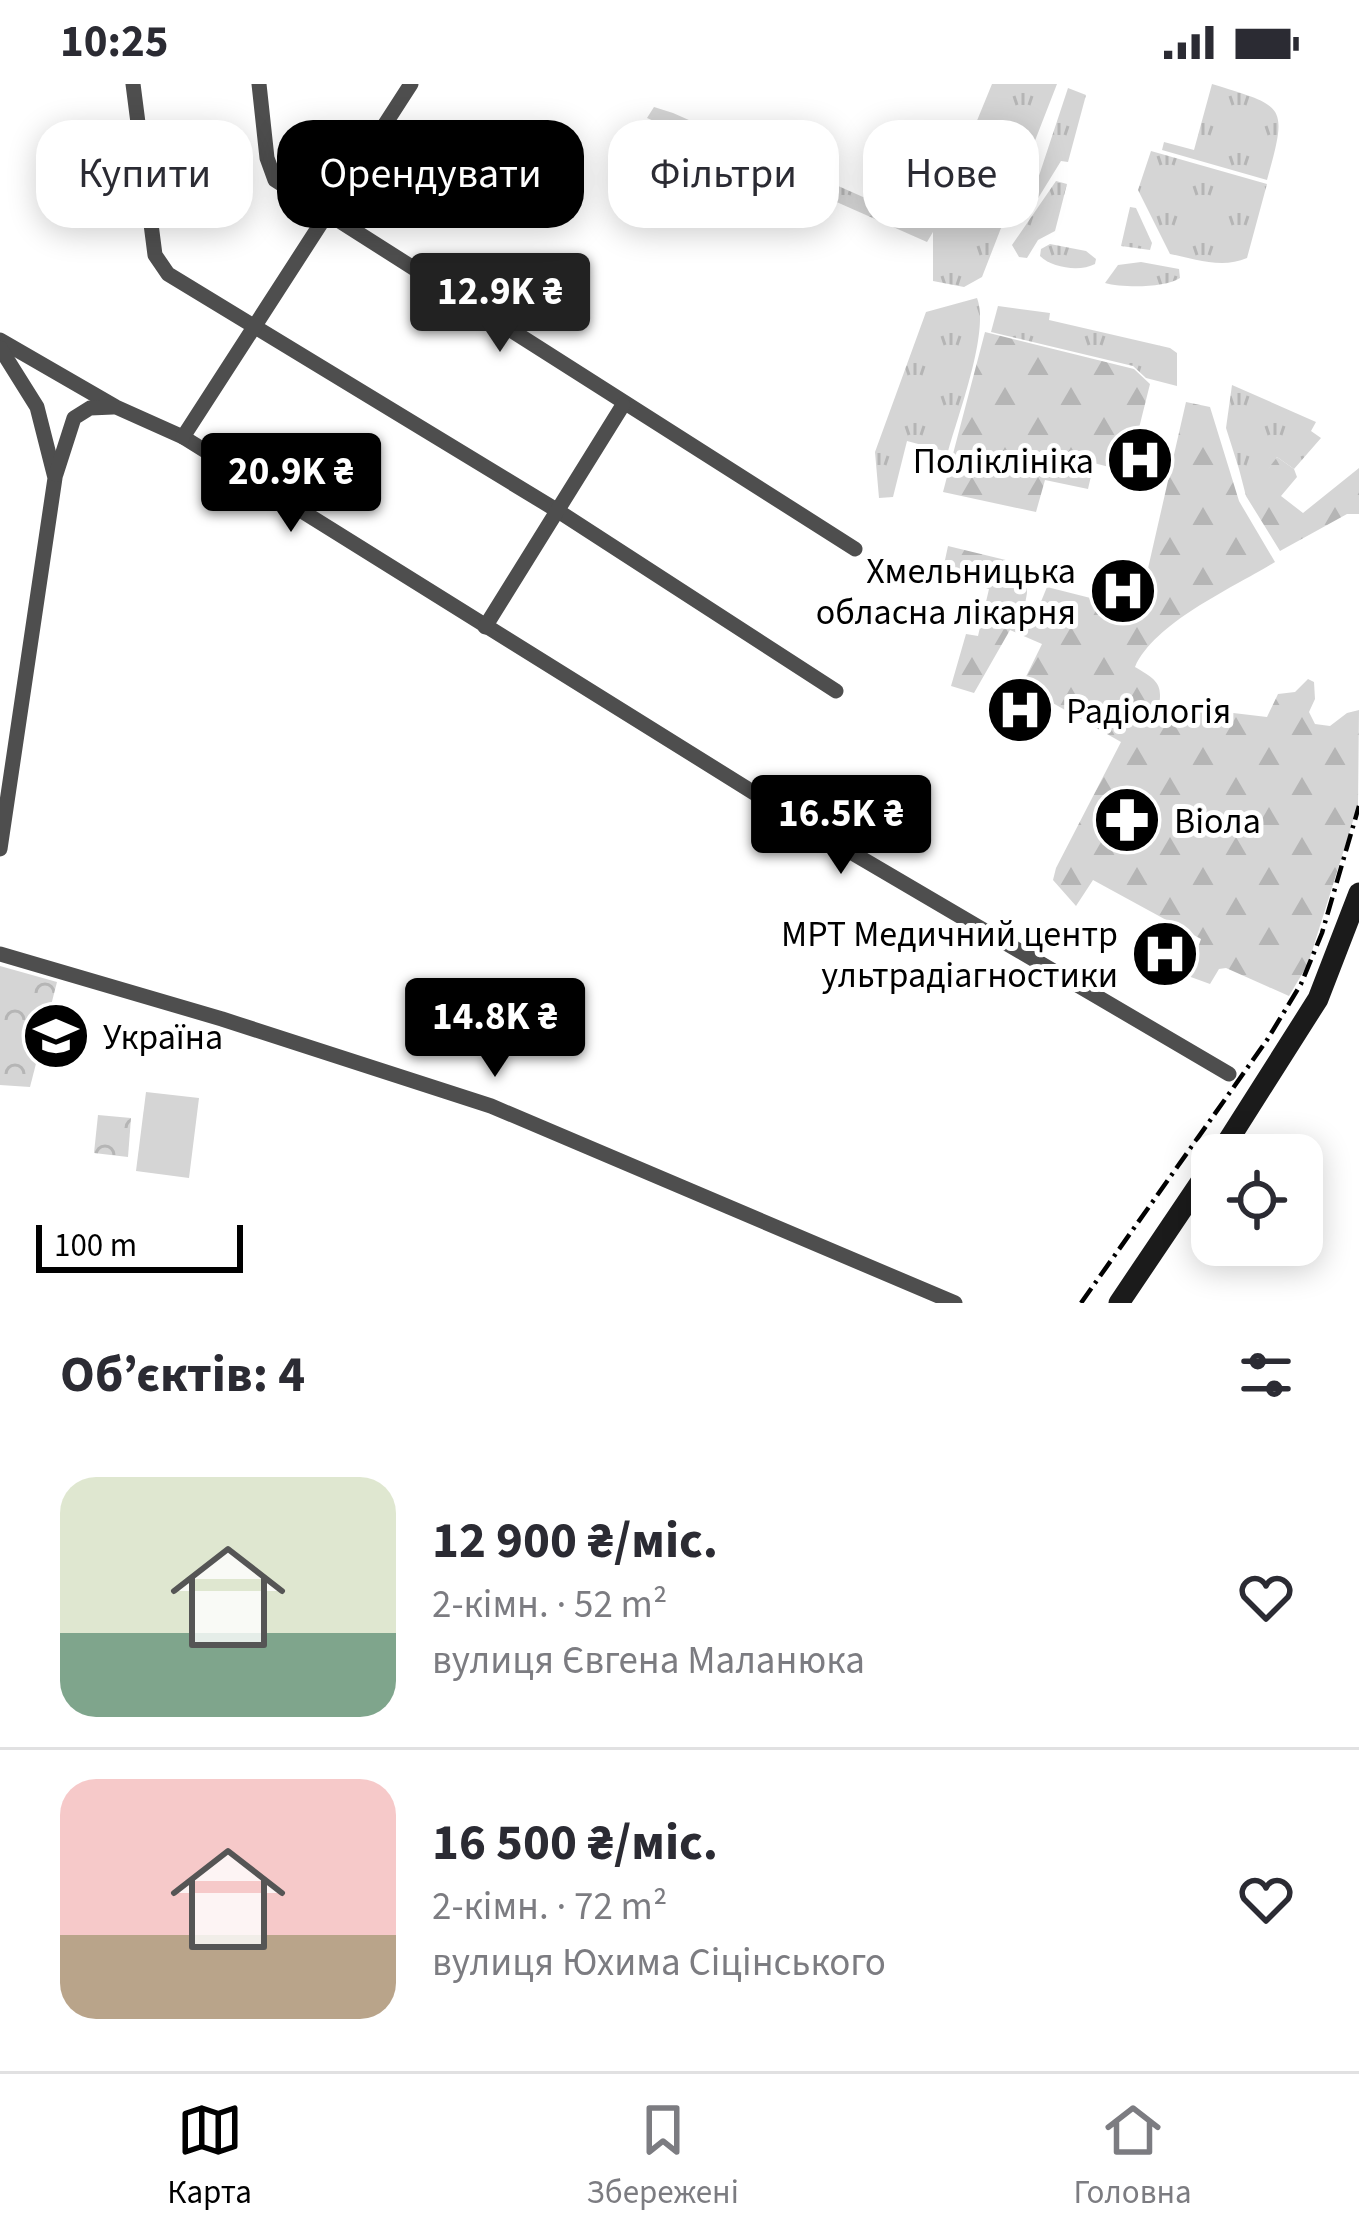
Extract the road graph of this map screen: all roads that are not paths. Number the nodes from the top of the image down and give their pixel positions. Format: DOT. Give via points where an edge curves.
graph roads {
  1 [pos="133,84"];
  2 [pos="259,84"];
  3 [pos="393,84"];
  4 [pos="411,84"];
  5 [pos="396,106"];
  6 [pos="387,120"];
  7 [pos="277,181"];
  8 [pos="318,228"];
  9 [pos="351,228"];
  10 [pos="254,326"];
  11 [pos="0,344"];
  12 [pos="69,381"];
  13 [pos="623,405"];
  14 [pos="116,407"];
  15 [pos="38,410"];
  16 [pos="76,416"];
  17 [pos="183,437"];
  18 [pos="56,478"];
  19 [pos="558,511"];
  20 [pos="855,549"];
  21 [pos="485,627"];
  22 [pos="836,691"];
  23 [pos="0,849"];
  24 [pos="1359,893"];
  25 [pos="0,954"];
  26 [pos="1229,1075"];
  27 [pos="1232,1134"];
  28 [pos="1191,1196"];
  29 [pos="955,1303"];
  30 [pos="1119,1303"];
  1 -- 10 [label="street" via="155,255 168,274"];
  2 -- 7 [label="street"];
  3 -- 5 [label="street"];
  4 -- 5 [label="street"];
  5 -- 6 [label="street"];
  8 -- 10 [label="street"];
  9 -- 13 [label="street"];
  10 -- 17 [label="street"];
  10 -- 19 [label="street"];
  11 -- 12 [label="street"];
  11 -- 15 [label="street"];
  12 -- 14 [label="street"];
  12 -- 15 [label="street" via="44,383"];
  12 -- 16 [label="street" via="82,401"];
  13 -- 19 [label="street"];
  13 -- 20 [label="street"];
  14 -- 16 [label="street"];
  14 -- 17 [label="street"];
  15 -- 16 [label="street" via="55,423"];
  15 -- 18 [label="street"];
  16 -- 18 [label="street"];
  17 -- 21 [label="street"];
  18 -- 23 [label="street"];
  19 -- 21 [label="street"];
  19 -- 22 [label="street"];
  21 -- 26 [label="street"];
  24 -- 27 [label="main road" via="1318,999"];
  25 -- 29 [label="street" via="491,1106"];
  28 -- 30 [label="main road"];
}
